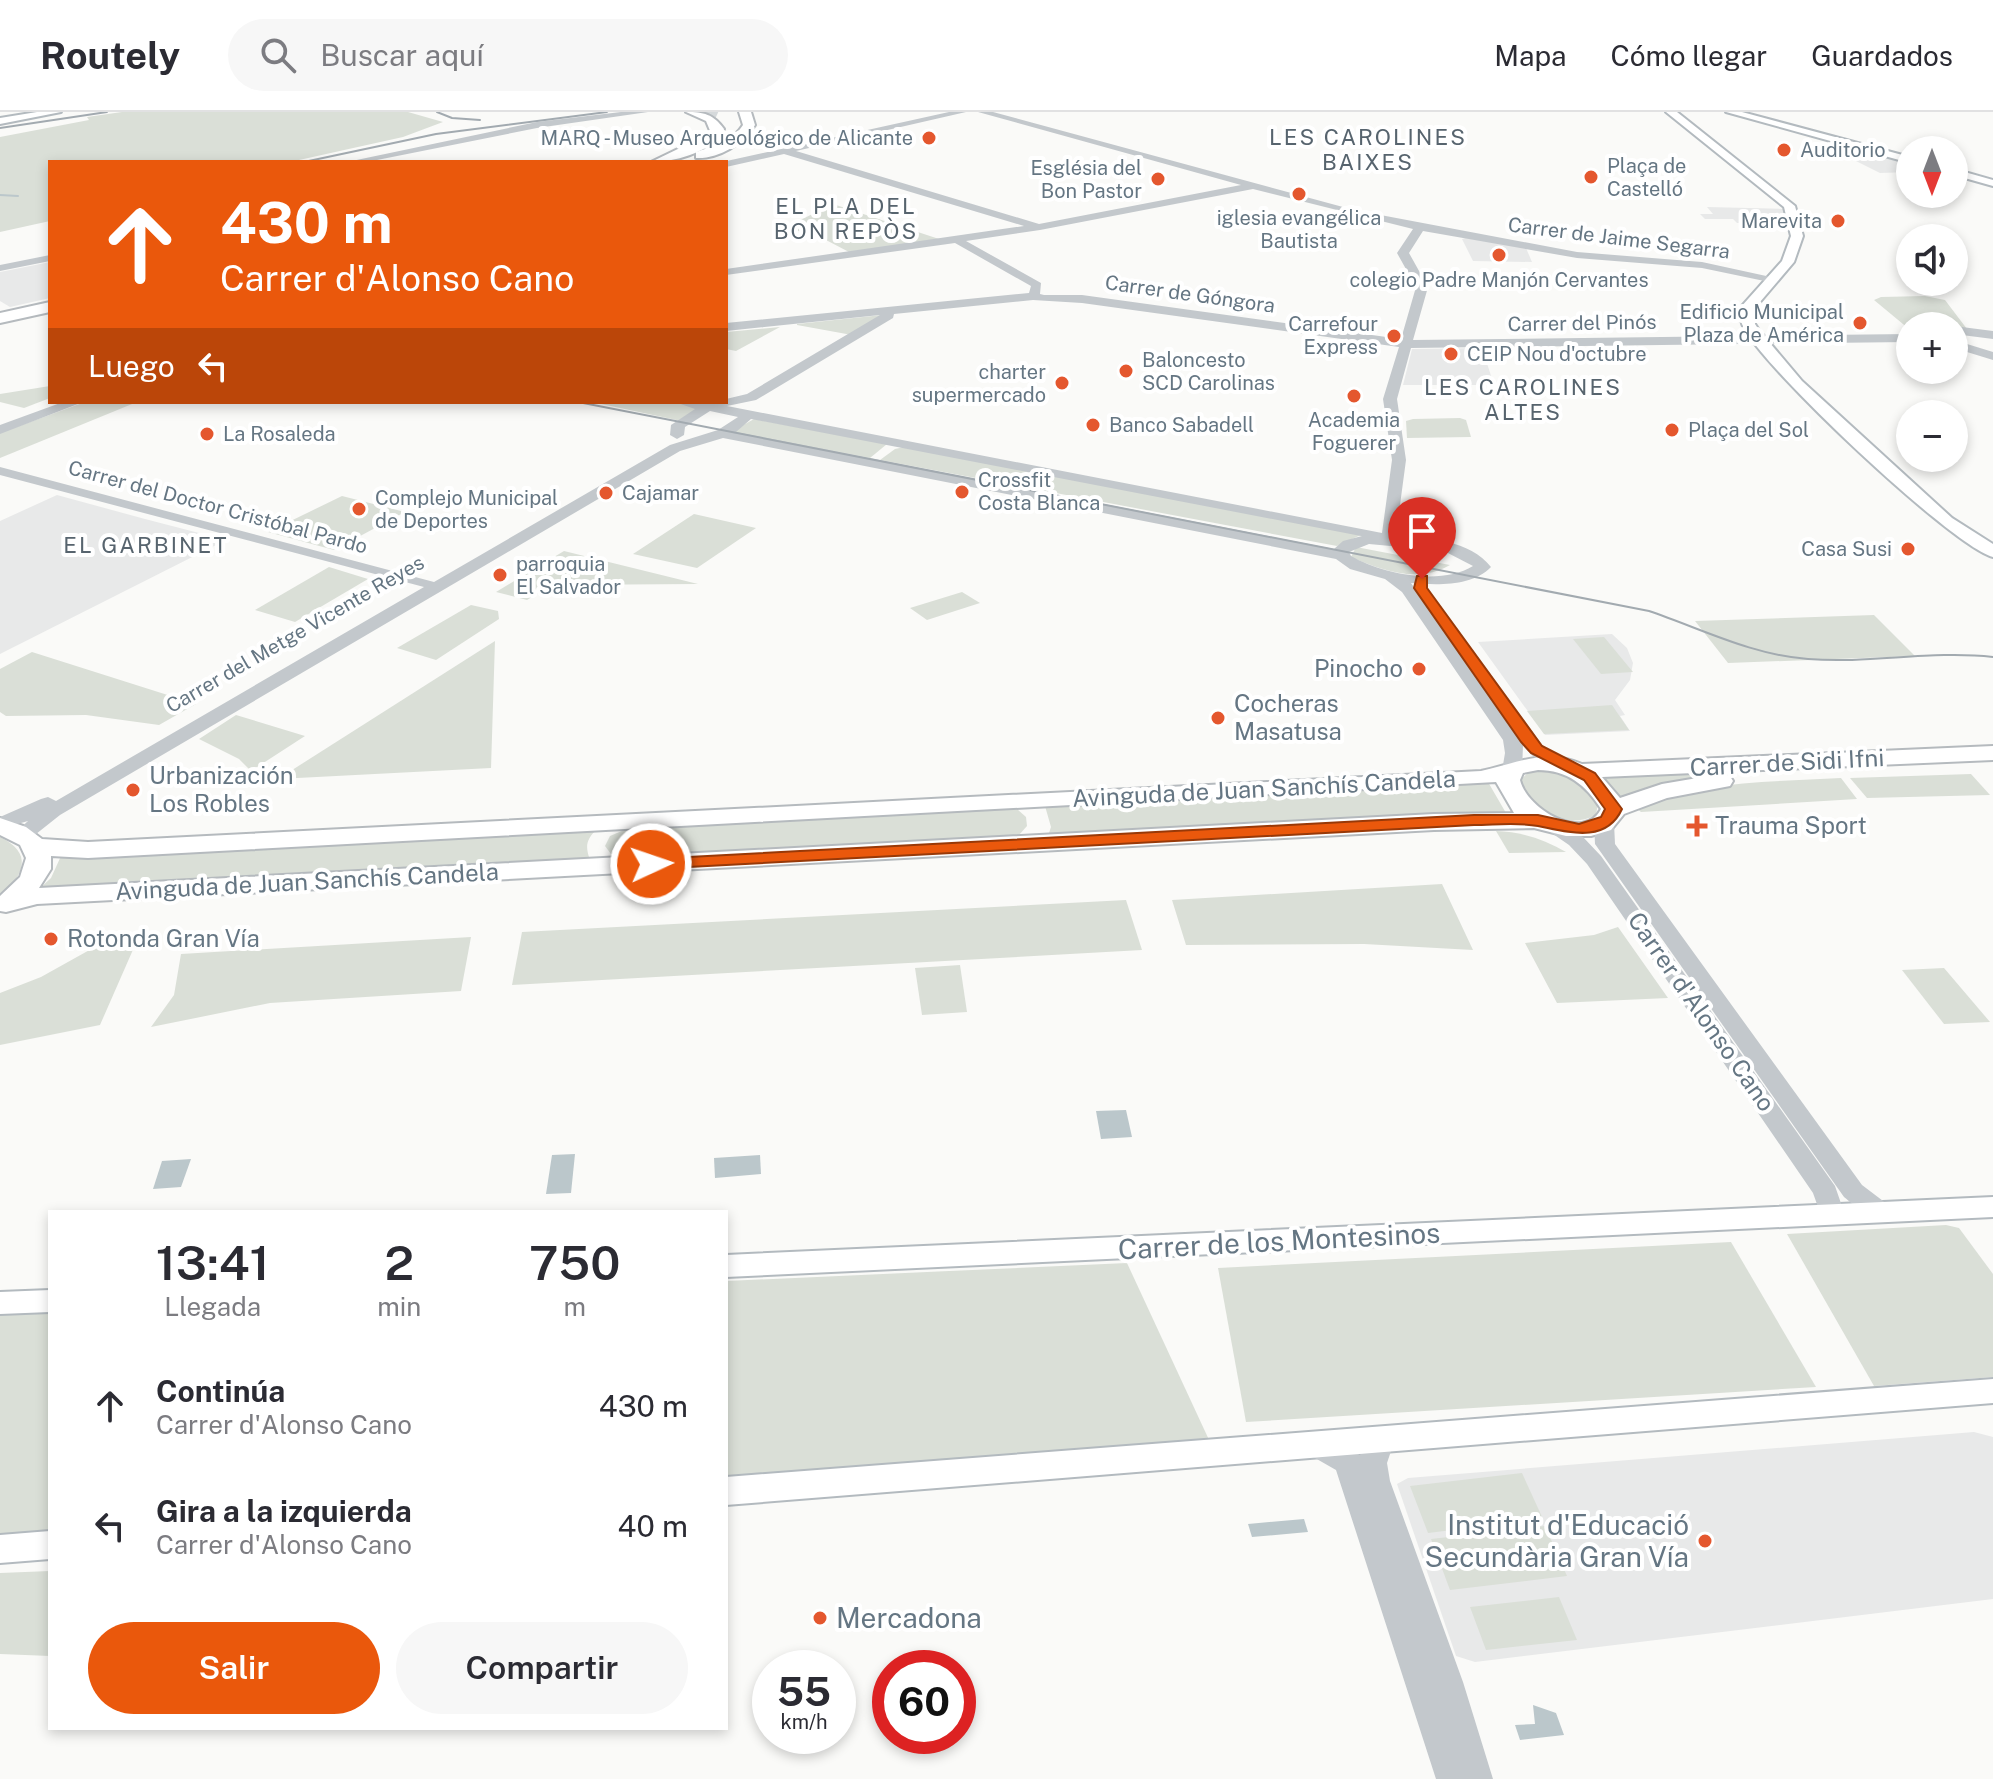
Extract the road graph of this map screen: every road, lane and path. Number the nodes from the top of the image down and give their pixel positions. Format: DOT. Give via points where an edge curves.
graph roads {
  1 [pos="45,112"];
  2 [pos="56,112"];
  3 [pos="643,112"];
  4 [pos="692,112"];
  5 [pos="745,112"];
  6 [pos="961,112"];
  7 [pos="983,112"];
  8 [pos="1671,112"];
  9 [pos="1731,112"];
  10 [pos="0,120"];
  11 [pos="729,120"];
  12 [pos="793,150"];
  13 [pos="1896,156"];
  14 [pos="360,160"];
  15 [pos="665,160"];
  16 [pos="665,160"];
  17 [pos="678,160"];
  18 [pos="728,164"];
  19 [pos="1968,176"];
  20 [pos="1993,183"];
  21 [pos="1254,186"];
  22 [pos="1040,227"];
  23 [pos="1420,227"];
  24 [pos="956,241"];
  25 [pos="48,256"];
  26 [pos="0,266"];
  27 [pos="728,274"];
  28 [pos="1774,279"];
  29 [pos="1036,290"];
  30 [pos="48,305"];
  31 [pos="896,310"];
  32 [pos="0,316"];
  33 [pos="728,327"];
  34 [pos="1984,337"];
  35 [pos="1896,338"];
  36 [pos="1758,340"];
  37 [pos="1407,344"];
  38 [pos="1968,347"];
  39 [pos="1993,353"];
  40 [pos="728,402"];
  41 [pos="55,404"];
  42 [pos="71,404"];
  43 [pos="692,404"];
  44 [pos="720,404"];
  45 [pos="707,407"];
  46 [pos="746,416"];
  47 [pos="0,424"];
  48 [pos="0,430"];
  49 [pos="683,433"];
  50 [pos="723,434"];
  51 [pos="0,471"];
  52 [pos="1385,539"];
  53 [pos="1993,552"];
  54 [pos="1341,555"];
  55 [pos="1390,575"];
  56 [pos="1422,579"];
  57 [pos="426,583"];
  58 [pos="1993,753"];
  59 [pos="1993,765"];
  60 [pos="1571,768"];
  61 [pos="1512,771"];
  62 [pos="1015,802"];
  63 [pos="1609,816"];
  64 [pos="1544,822"];
  65 [pos="619,823"];
  66 [pos="15,833"];
  67 [pos="1028,844"];
  68 [pos="610,866"];
  69 [pos="3,906"];
  70 [pos="1993,1207"];
  71 [pos="1882,1213"];
  72 [pos="1832,1215"];
  73 [pos="728,1266"];
  74 [pos="48,1301"];
  75 [pos="0,1303"];
  76 [pos="1993,1392"];
  77 [pos="1379,1442"];
  78 [pos="1319,1446"];
  79 [pos="728,1491"];
  80 [pos="48,1545"];
  81 [pos="0,1549"];
  82 [pos="1453,1779"];
  83 [pos="1476,1779"];
  1 -- 10 [label="main road"];
  2 -- 10 [label="main road"];
  3 -- 14 [label="street" via="544,124"];
  4 -- 15 [label="main road" via="715,122 717,135"];
  5 -- 11 [label="main road" via="749,119"];
  6 -- 12 [label="street"];
  7 -- 21 [label="street, Carrer de Jaime Segarra"];
  8 -- 28 [label="main road" via="1789,206 1796,241"];
  9 -- 13 [label="main road"];
  11 -- 16 [label="main road" via="722,139"];
  11 -- 17 [label="main road" via="736,130 728,140"];
  12 -- 18 [label="street"];
  12 -- 22 [label="street"];
  19 -- 20 [label="main road"];
  21 -- 22 [label="street"];
  21 -- 23 [label="street, Carrer de Jaime Segarra"];
  22 -- 24 [label="street"];
  23 -- 28 [label="street, Carrer de Jaime Segarra" via="1577,255 1702,265"];
  23 -- 37 [label="street" via="1403,253 1422,287"];
  24 -- 27 [label="street"];
  24 -- 29 [label="street"];
  25 -- 26 [label="street"];
  28 -- 36 [label="main road" via="1747,308 1748,324"];
  29 -- 31 [label="street"];
  29 -- 37 [label="street, Carrer de Góngora" via="1043,299 1082,299"];
  30 -- 32 [label="main road"];
  31 -- 33 [label="street"];
  31 -- 40 [label="street" via="751,397"];
  34 -- 39 [label="street"];
  35 -- 36 [label="street, Carrer del Pinós"];
  36 -- 37 [label="street, Carrer del Pinós"];
  36 -- 53 [label="main road" via="1797,384 1916,495"];
  37 -- 52 [label="street" via="1390,399 1399,460 1391,530"];
  38 -- 39 [label="street"];
  41 -- 47 [label="street"];
  42 -- 48 [label="street"];
  43 -- 45 [label="street"];
  44 -- 45 [label="street"];
  45 -- 46 [label="street"];
  45 -- 49 [label="street"];
  46 -- 50 [label="street"];
  46 -- 52 [label="street"];
  49 -- 50 [label="street, Carrer del Metge Vicente Reyes"];
  49 -- 57 [label="street, Carrer del Metge Vicente Reyes"];
  49 -- 66 [label="street, Carrer del Metge Vicente Reyes"];
  50 -- 54 [label="street"];
  51 -- 57 [label="street, Carrer del Doctor Cristóbal Pardo"];
  52 -- 54 [label="street" via="1349,544"];
  52 -- 56 [label="street" via="1446,548 1483,567 1462,578"];
  54 -- 55 [label="street" via="1355,566"];
  55 -- 56 [label="street"];
  55 -- 61 [label="street, Carrer d'Alonso Cano" via="1408,589 1512,740"];
  56 -- 60 [label="street, Carrer d'Alonso Cano" via="1421,588 1527,739 1536,750"];
  57 -- 66 [label="street, Carrer del Metge Vicente Reyes" via="41,807"];
  58 -- 60 [label="main road, Carrer de Sidi Ifni"];
  59 -- 63 [label="main road, Carrer de Sidi Ifni" via="1747,777 1662,791"];
  60 -- 61 [label="main road" via="1533,763"];
  60 -- 63 [label="main road, Carrer d'Alonso Cano" via="1595,782"];
  61 -- 62 [label="main road, Avinguda de Juan Sanchís Candela" via="1481,778"];
  61 -- 64 [label="main road, Carrer d'Alonso Cano" via="1508,786 1522,807"];
  62 -- 65 [label="main road, Avinguda de Juan Sanchís Candela"];
  62 -- 67 [label="main road, Avinguda de Juan Sanchís Candela" via="1038,822"];
  63 -- 64 [label="main road" via="1579,829"];
  63 -- 71 [label="street, Carrer d'Alonso Cano" via="1605,844 1853,1191"];
  64 -- 67 [label="main road, Avinguda de Juan Sanchís Candela" via="1434,822"];
  64 -- 72 [label="street, Carrer d'Alonso Cano" via="1576,841 1594,860 1826,1192"];
  65 -- 66 [label="main road, Avinguda de Juan Sanchís Candela" via="88,850"];
  65 -- 68 [label="main road" via="596,840 598,854"];
  66 -- 69 [label="main road" via="40,862 26,887"];
  67 -- 68 [label="main road, Avinguda de Juan Sanchís Candela"];
  68 -- 69 [label="main road, Avinguda de Juan Sanchís Candela" via="36,896"];
  70 -- 71 [label="main road, Carrer de los Montesinos"];
  71 -- 72 [label="main road, Carrer de los Montesinos"];
  72 -- 73 [label="main road, Carrer de los Montesinos"];
  74 -- 75 [label="main road"];
  76 -- 77 [label="main road"];
  77 -- 78 [label="main road"];
  77 -- 83 [label="street" via="1372,1463 1375,1481"];
  78 -- 79 [label="main road"];
  78 -- 82 [label="street" via="1349,1463"];
  80 -- 81 [label="main road"];
}
